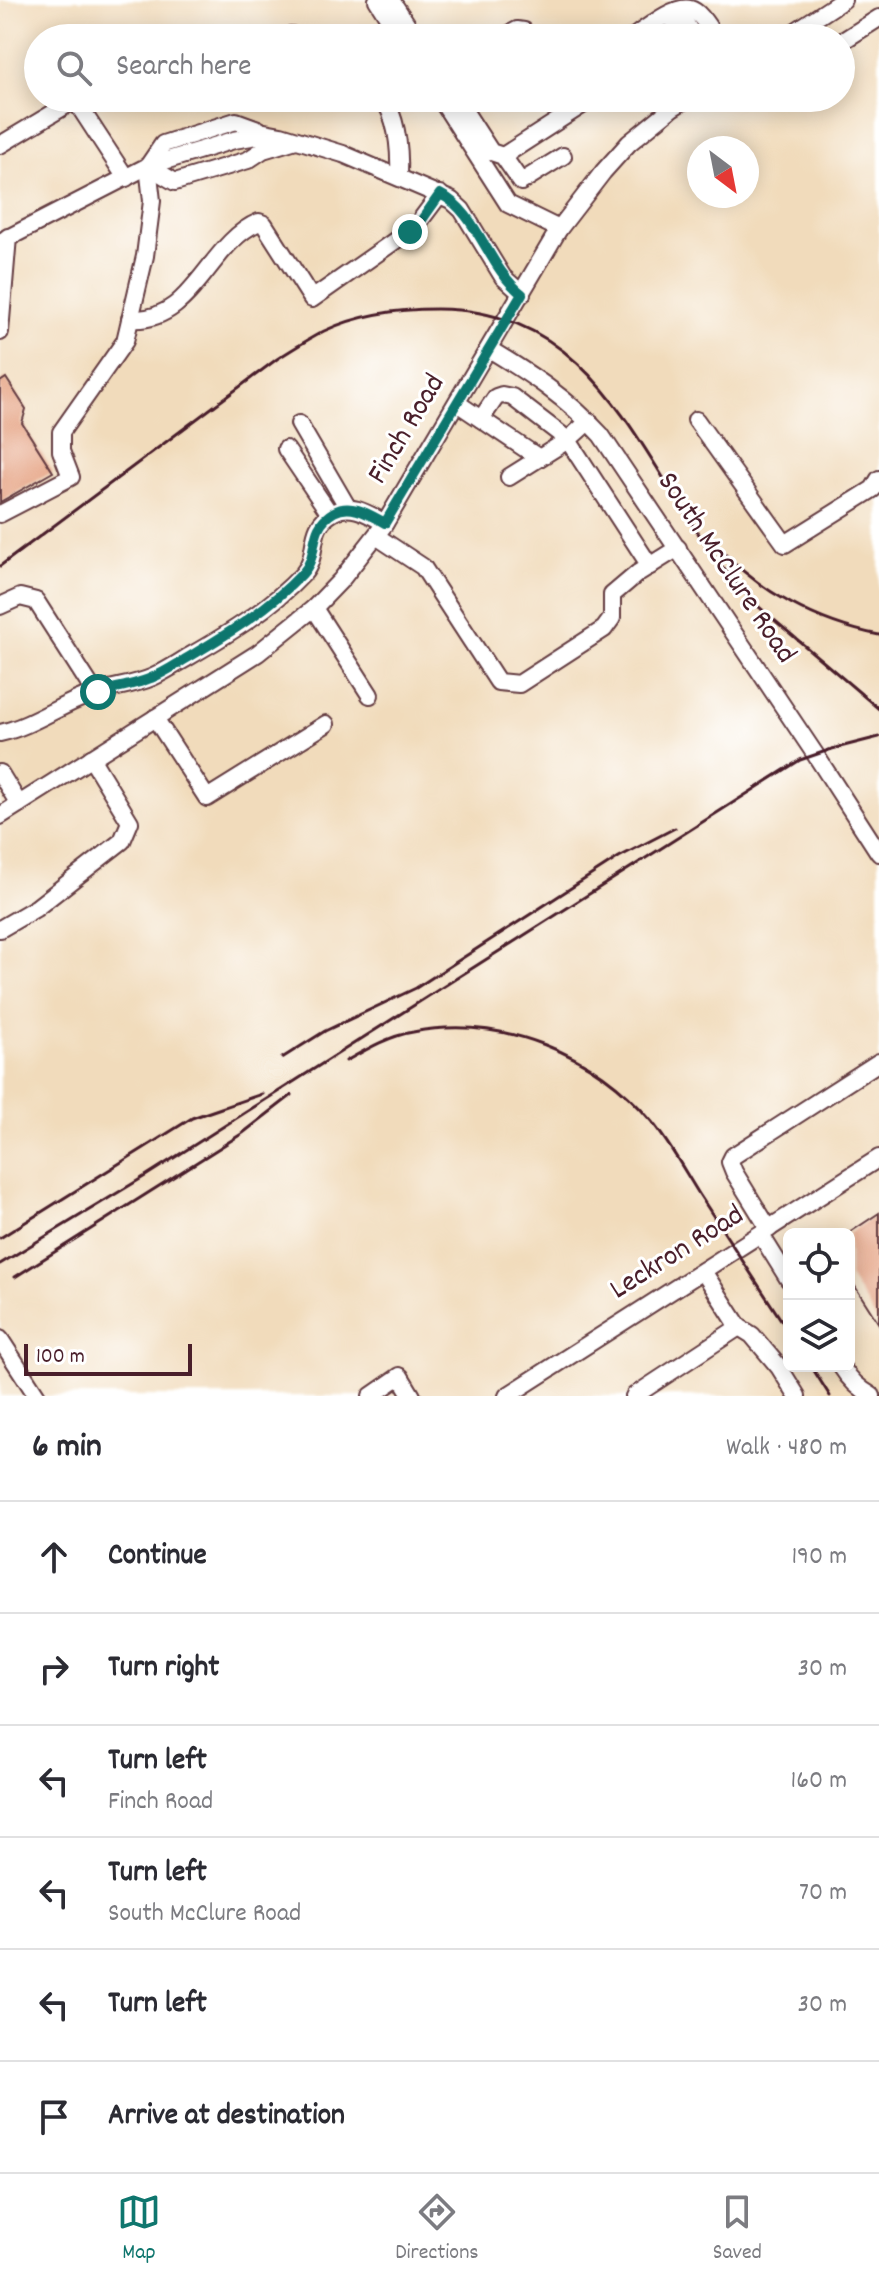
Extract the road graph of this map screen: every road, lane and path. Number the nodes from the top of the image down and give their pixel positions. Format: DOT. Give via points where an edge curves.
graph roads {
  1 [pos="377,0"];
  2 [pos="391,0"];
  3 [pos="843,0"];
  4 [pos="879,18"];
  5 [pos="659,20"];
  6 [pos="809,23"];
  7 [pos="392,24"];
  8 [pos="407,24"];
  9 [pos="653,24"];
  10 [pos="660,24"];
  11 [pos="686,24"];
  12 [pos="706,24"];
  13 [pos="855,33"];
  14 [pos="55,112"];
  15 [pos="83,112"];
  16 [pos="391,112"];
  17 [pos="449,112"];
  18 [pos="465,112"];
  19 [pos="571,112"];
  20 [pos="667,112"];
  21 [pos="288,137"];
  22 [pos="0,145"];
  23 [pos="503,156"];
  24 [pos="563,156"];
  25 [pos="148,166"];
  26 [pos="399,177"];
  27 [pos="126,178"];
  28 [pos="440,194"];
  29 [pos="559,229"];
  30 [pos="4,239"];
  31 [pos="522,294"];
  32 [pos="130,319"];
  33 [pos="0,332"];
  34 [pos="489,349"];
  35 [pos="457,403"];
  36 [pos="481,419"];
  37 [pos="696,420"];
  38 [pos="589,421"];
  39 [pos="299,424"];
  40 [pos="568,440"];
  41 [pos="286,449"];
  42 [pos="539,458"];
  43 [pos="509,477"];
  44 [pos="879,479"];
  45 [pos="348,508"];
  46 [pos="0,514"];
  47 [pos="330,514"];
  48 [pos="380,529"];
  49 [pos="678,548"];
  50 [pos="650,566"];
  51 [pos="0,606"];
  52 [pos="314,608"];
  53 [pos="95,693"];
  54 [pos="370,695"];
  55 [pos="155,718"];
  56 [pos="326,724"];
  57 [pos="0,733"];
  58 [pos="91,758"];
  59 [pos="0,773"];
  60 [pos="19,804"];
  61 [pos="0,816"];
  62 [pos="878,851"];
  63 [pos="0,929"];
  64 [pos="879,1062"];
  65 [pos="879,1158"];
  66 [pos="765,1232"];
  67 [pos="783,1268"];
  68 [pos="703,1271"];
  69 [pos="739,1327"];
  70 [pos="0,1339"];
  71 [pos="844,1372"];
  72 [pos="37,1396"];
  73 [pos="371,1396"];
  74 [pos="412,1396"];
  75 [pos="507,1396"];
  76 [pos="634,1396"];
  77 [pos="797,1396"];
  78 [pos="872,1396"];
  1 -- 7 [label="street"];
  2 -- 8 [label="street"];
  3 -- 6 [label="street"];
  4 -- 13 [label="street"];
  5 -- 9 [label="street"];
  5 -- 10 [label="street"];
  5 -- 11 [label="street"];
  5 -- 12 [label="street" via="679,8 691,9"];
  14 -- 22 [label="street"];
  15 -- 27 [label="street"];
  16 -- 26 [label="street"];
  17 -- 29 [label="street" via="508,204"];
  18 -- 23 [label="street" via="491,152"];
  19 -- 23 [label="street"];
  20 -- 29 [label="street, Finch Road" via="629,143"];
  21 -- 25 [label="street" via="234,140"];
  21 -- 25 [label="street" via="258,129 232,131 165,152"];
  21 -- 25 [label="street" via="248,160 175,182"];
  21 -- 26 [label="street"];
  23 -- 24 [label="street" via="521,182"];
  25 -- 27 [label="street"];
  25 -- 32 [label="street" via="152,201"];
  26 -- 28 [label="street"];
  27 -- 30 [label="street"];
  28 -- 31 [label="street" via="460,207 503,277"];
  28 -- 32 [label="street" via="416,226 312,299 259,222 233,238 183,300 147,320"];
  29 -- 31 [label="street, Finch Road"];
  30 -- 33 [label="street"];
  31 -- 34 [label="street, Finch Road"];
  32 -- 46 [label="street" via="125,341 61,432 61,451 71,477"];
  34 -- 35 [label="street, Finch Road"];
  34 -- 38 [label="street, South McClure Road" via="559,394"];
  35 -- 36 [label="street"];
  35 -- 48 [label="street, Finch Road"];
  36 -- 40 [label="street" via="496,397 506,395"];
  36 -- 42 [label="street"];
  37 -- 44 [label="street" via="785,544 873,489"];
  38 -- 40 [label="street"];
  38 -- 49 [label="street, South McClure Road"];
  39 -- 45 [label="street"];
  40 -- 42 [label="street"];
  40 -- 50 [label="street"];
  41 -- 47 [label="street"];
  42 -- 43 [label="street"];
  45 -- 47 [label="street"];
  45 -- 48 [label="street" via="365,512"];
  47 -- 53 [label="street" via="315,533 312,559 304,572 257,615 152,678"];
  48 -- 50 [label="street" via="423,567 498,682 519,684 604,629 612,618 612,595"];
  48 -- 52 [label="street, Finch Road"];
  49 -- 50 [label="street"];
  49 -- 62 [label="street, South McClure Road"];
  51 -- 53 [label="street" via="20,597 36,601"];
  52 -- 54 [label="street"];
  52 -- 55 [label="street, Finch Road" via="258,653"];
  53 -- 57 [label="street" via="20,729"];
  55 -- 56 [label="street" via="207,798"];
  55 -- 58 [label="street, Finch Road"];
  58 -- 60 [label="street, Finch Road"];
  58 -- 63 [label="street" via="130,822 122,841 36,908"];
  59 -- 60 [label="street"];
  60 -- 61 [label="street, Finch Road"];
  64 -- 66 [label="street" via="733,1156 734,1172"];
  65 -- 66 [label="street, Leckron Road"];
  66 -- 67 [label="street"];
  66 -- 68 [label="street, Leckron Road"];
  68 -- 69 [label="street"];
  68 -- 75 [label="street, Leckron Road"];
  69 -- 76 [label="street"];
  69 -- 77 [label="street" via="770,1356"];
  70 -- 72 [label="street"];
  71 -- 78 [label="street"];
  73 -- 74 [label="street" via="400,1376"];
}
